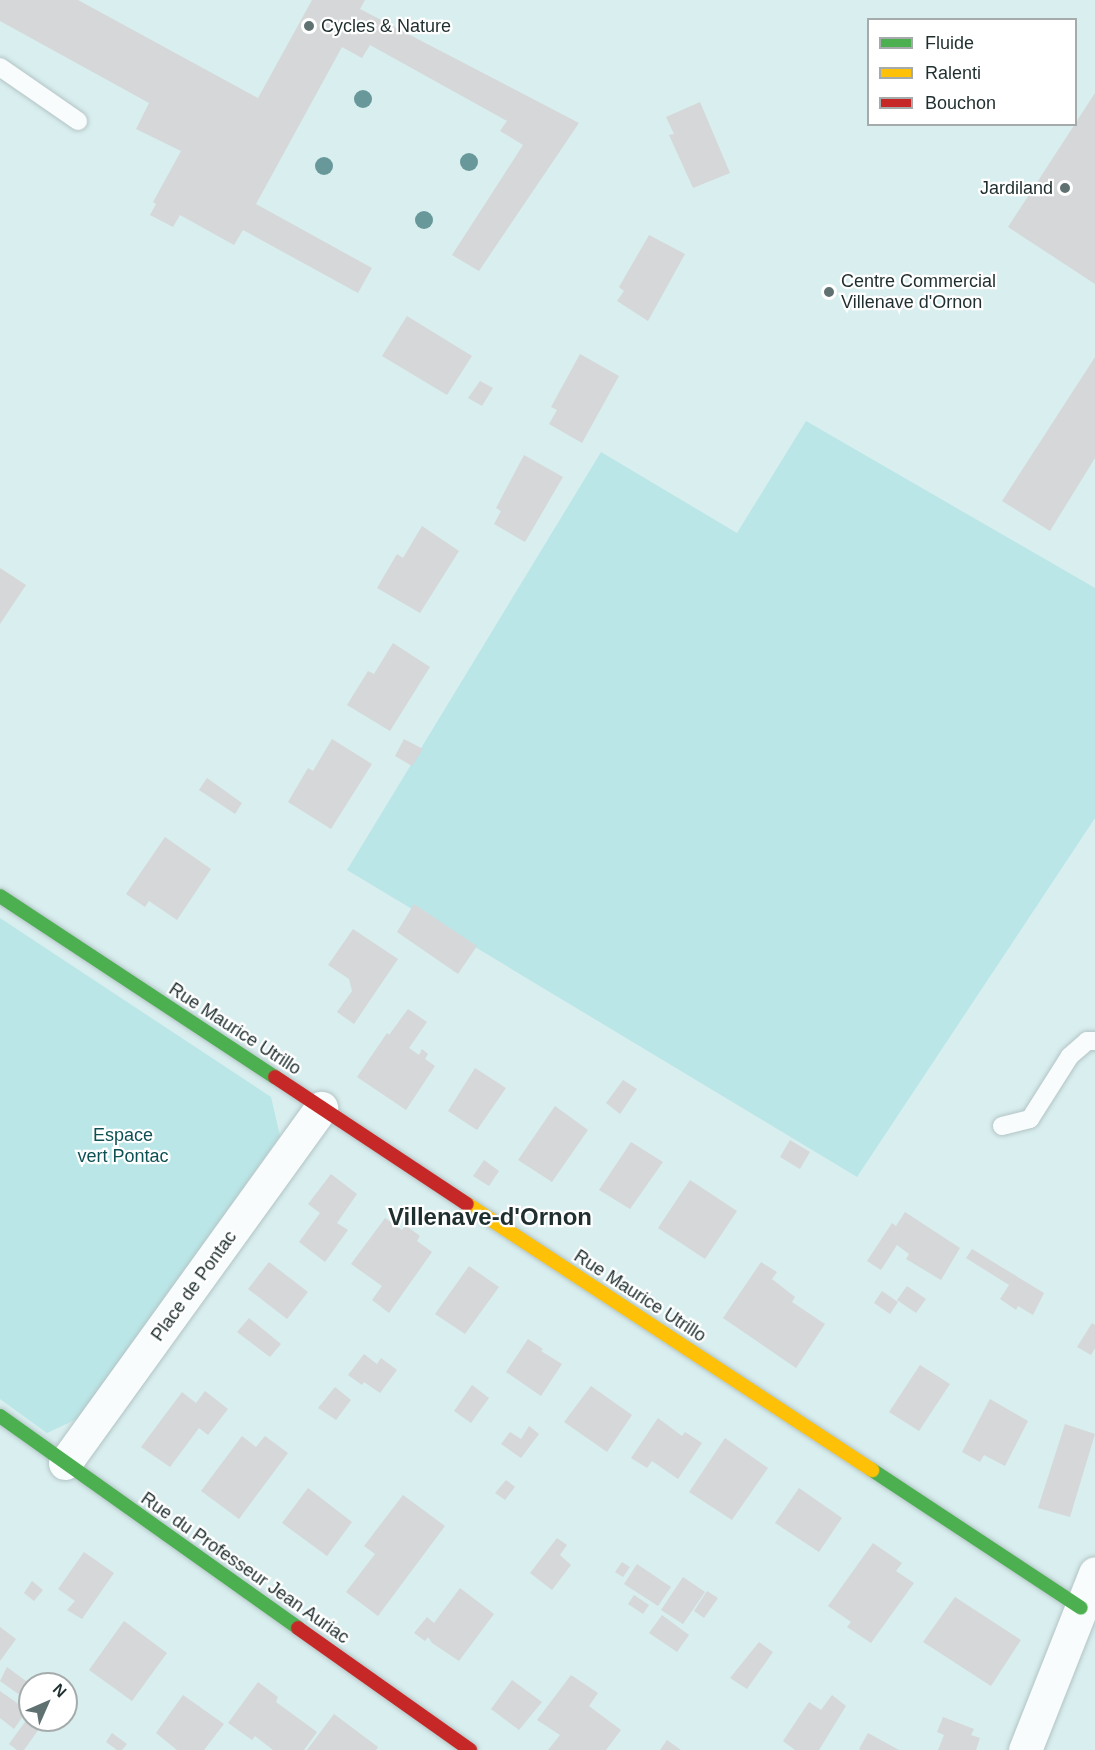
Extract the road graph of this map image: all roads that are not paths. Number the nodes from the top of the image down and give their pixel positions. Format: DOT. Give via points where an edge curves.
graph roads {
  1 [pos="0,68"];
  2 [pos="78,121"];
  3 [pos="0,896"];
  4 [pos="1095,1041"];
  5 [pos="321,1107"];
  6 [pos="1002,1126"];
  7 [pos="0,1416"];
  8 [pos="65,1463"];
  9 [pos="1095,1573"];
  10 [pos="1081,1608"];
  11 [pos="470,1750"];
  12 [pos="1025,1750"];
  1 -- 2 [label="lane"];
  3 -- 5 [label="street, Rue Maurice Utrillo"];
  4 -- 6 [label="lane" via="1088,1041 1070,1056 1030,1119"];
  5 -- 8 [label="street, Place de Pontac"];
  5 -- 10 [label="street, Rue Maurice Utrillo"];
  7 -- 8 [label="street, Rue du Professeur Jean Auriac"];
  8 -- 11 [label="street, Rue du Professeur Jean Auriac"];
  9 -- 10 [label="street"];
  10 -- 12 [label="street"];
}
